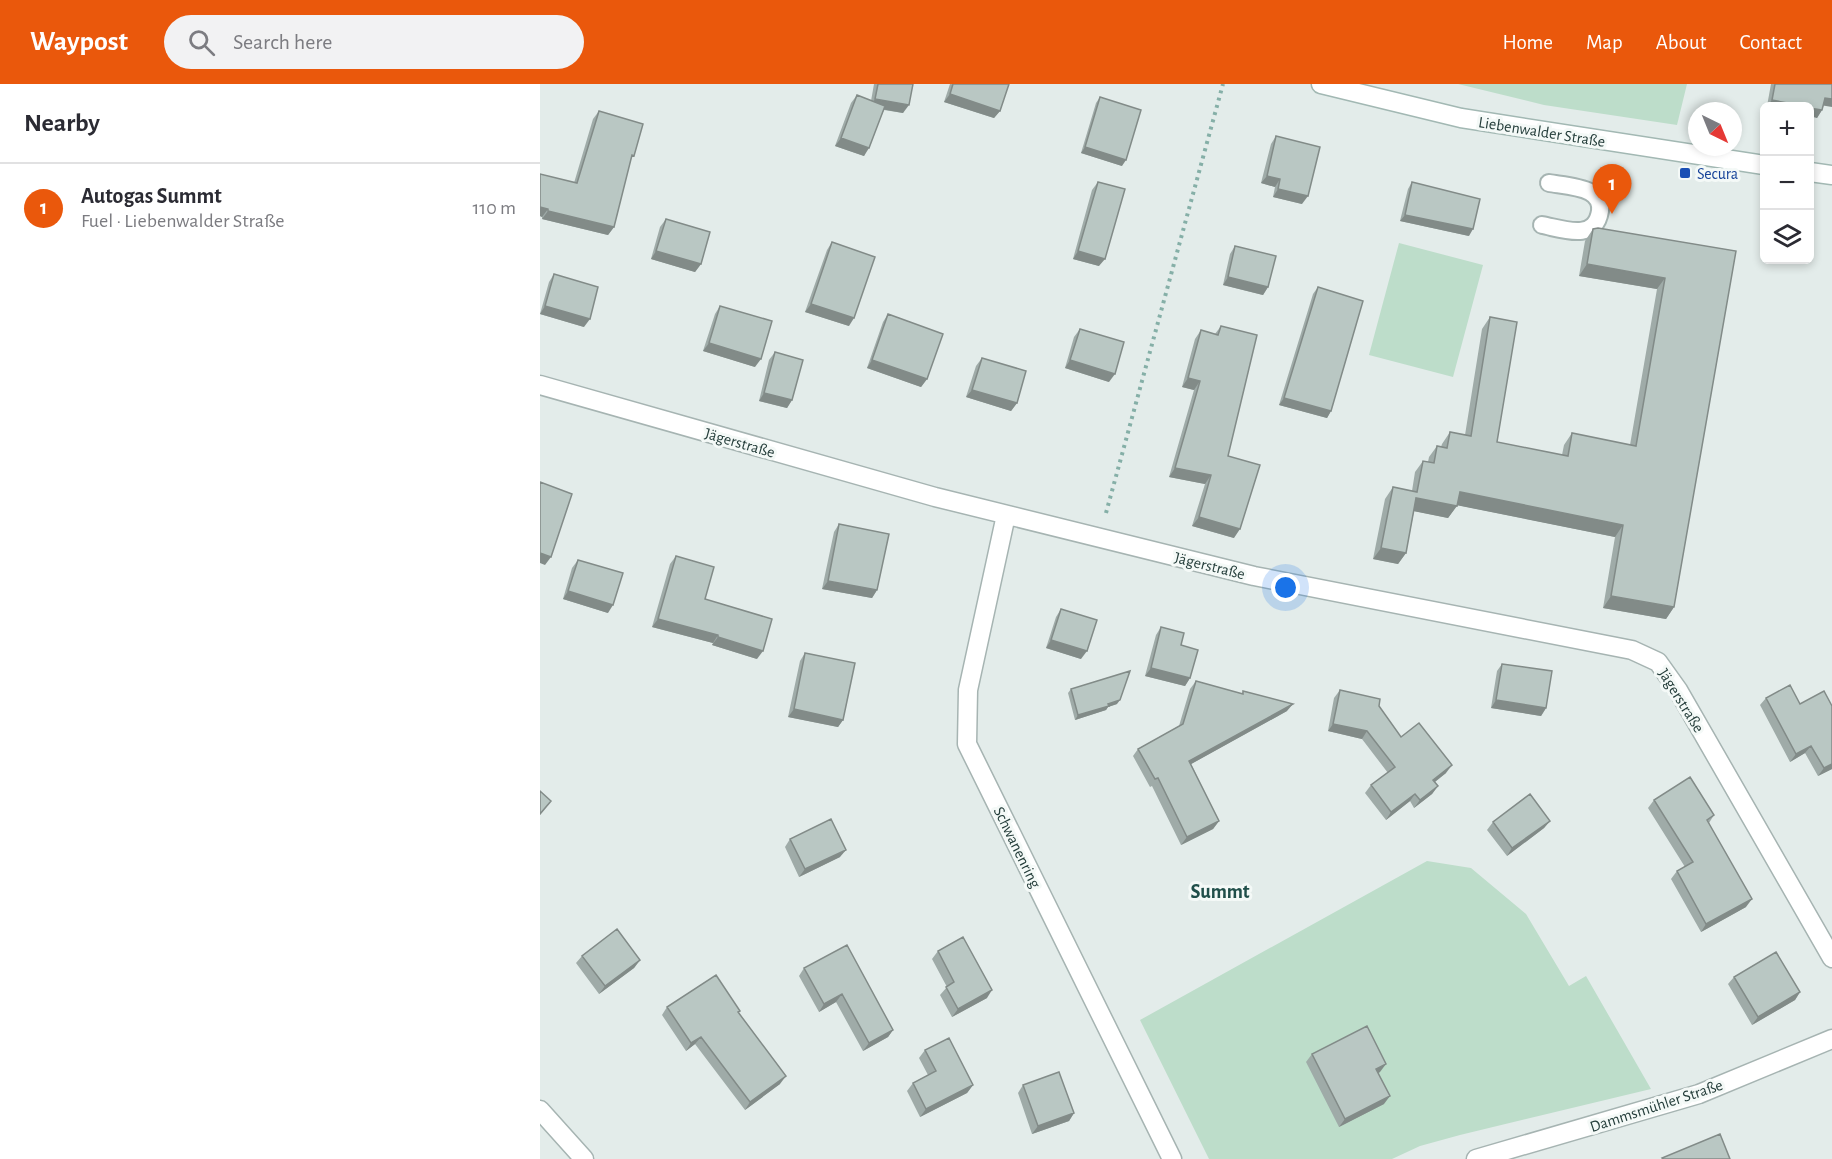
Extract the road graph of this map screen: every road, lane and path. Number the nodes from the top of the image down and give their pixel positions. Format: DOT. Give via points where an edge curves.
graph roads {
  1 [pos="1223,84"];
  2 [pos="1321,84"];
  3 [pos="1760,164"];
  4 [pos="1814,173"];
  5 [pos="1832,175"];
  6 [pos="1549,183"];
  7 [pos="1542,225"];
  8 [pos="540,385"];
  9 [pos="1006,515"];
  10 [pos="1099,537"];
  11 [pos="1832,958"];
  12 [pos="1832,1039"];
  13 [pos="540,1110"];
  14 [pos="584,1159"];
  15 [pos="1172,1159"];
  16 [pos="1476,1159"];
  1 -- 10 [label="path"];
  2 -- 3 [label="street, Liebenwalder Straße" via="1461,118"];
  4 -- 5 [label="street"];
  6 -- 7 [label="lane" via="1588,191 1597,198 1599,220 1590,229 1578,232"];
  8 -- 9 [label="street, Jägerstraße"];
  9 -- 10 [label="street, Jägerstraße"];
  9 -- 15 [label="street, Schwanenring" via="968,690 967,744"];
  10 -- 11 [label="street, Jägerstraße" via="1254,576 1592,640 1632,650 1658,662 1678,690"];
  12 -- 16 [label="street, Dammsmühler Straße" via="1699,1094"];
  13 -- 14 [label="street"];
}
